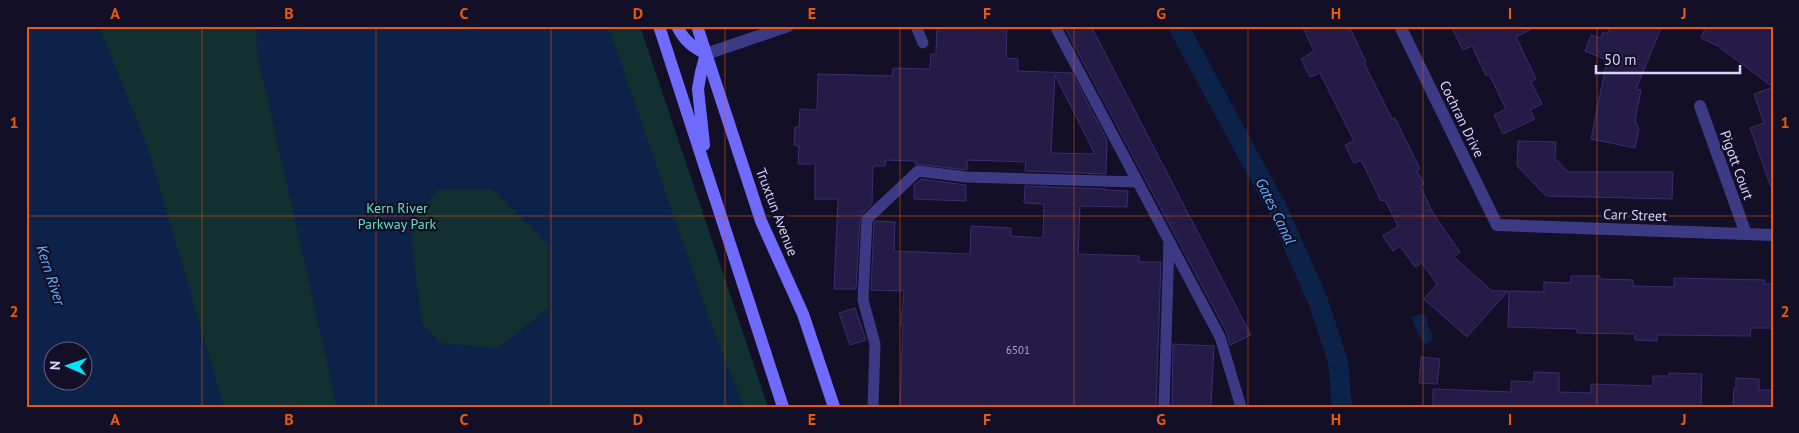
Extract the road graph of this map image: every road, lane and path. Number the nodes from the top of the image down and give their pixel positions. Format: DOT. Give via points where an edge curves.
graph roads {
  1 [pos="659,26"];
  2 [pos="677,26"];
  3 [pos="697,26"];
  4 [pos="788,26"];
  5 [pos="916,26"];
  6 [pos="1055,26"];
  7 [pos="1400,26"];
  8 [pos="923,43"];
  9 [pos="706,54"];
  10 [pos="1700,106"];
  11 [pos="706,172"];
  12 [pos="1138,182"];
  13 [pos="1497,225"];
  14 [pos="1746,234"];
  15 [pos="1773,235"];
  16 [pos="1169,239"];
  17 [pos="783,407"];
  18 [pos="834,407"];
  19 [pos="873,407"];
  20 [pos="1164,407"];
  21 [pos="1241,407"];
  1 -- 11 [label="main road"];
  2 -- 9 [label="main road" via="690,46"];
  3 -- 9 [label="main road, Truxtun Avenue"];
  4 -- 9 [label="street"];
  5 -- 8 [label="lane"];
  6 -- 12 [label="lane"];
  7 -- 13 [label="street, Cochran Drive"];
  9 -- 11 [label="main road" via="698,89"];
  9 -- 18 [label="main road, Truxtun Avenue" via="761,221 803,314"];
  10 -- 14 [label="street, Pigott Court"];
  11 -- 17 [label="main road"];
  12 -- 16 [label="lane"];
  12 -- 19 [label="lane" via="966,177 918,172 867,219 863,300 875,344"];
  13 -- 14 [label="street, Carr Street"];
  14 -- 15 [label="street, Carr Street"];
  16 -- 20 [label="lane"];
  16 -- 21 [label="lane" via="1220,337"];
}
